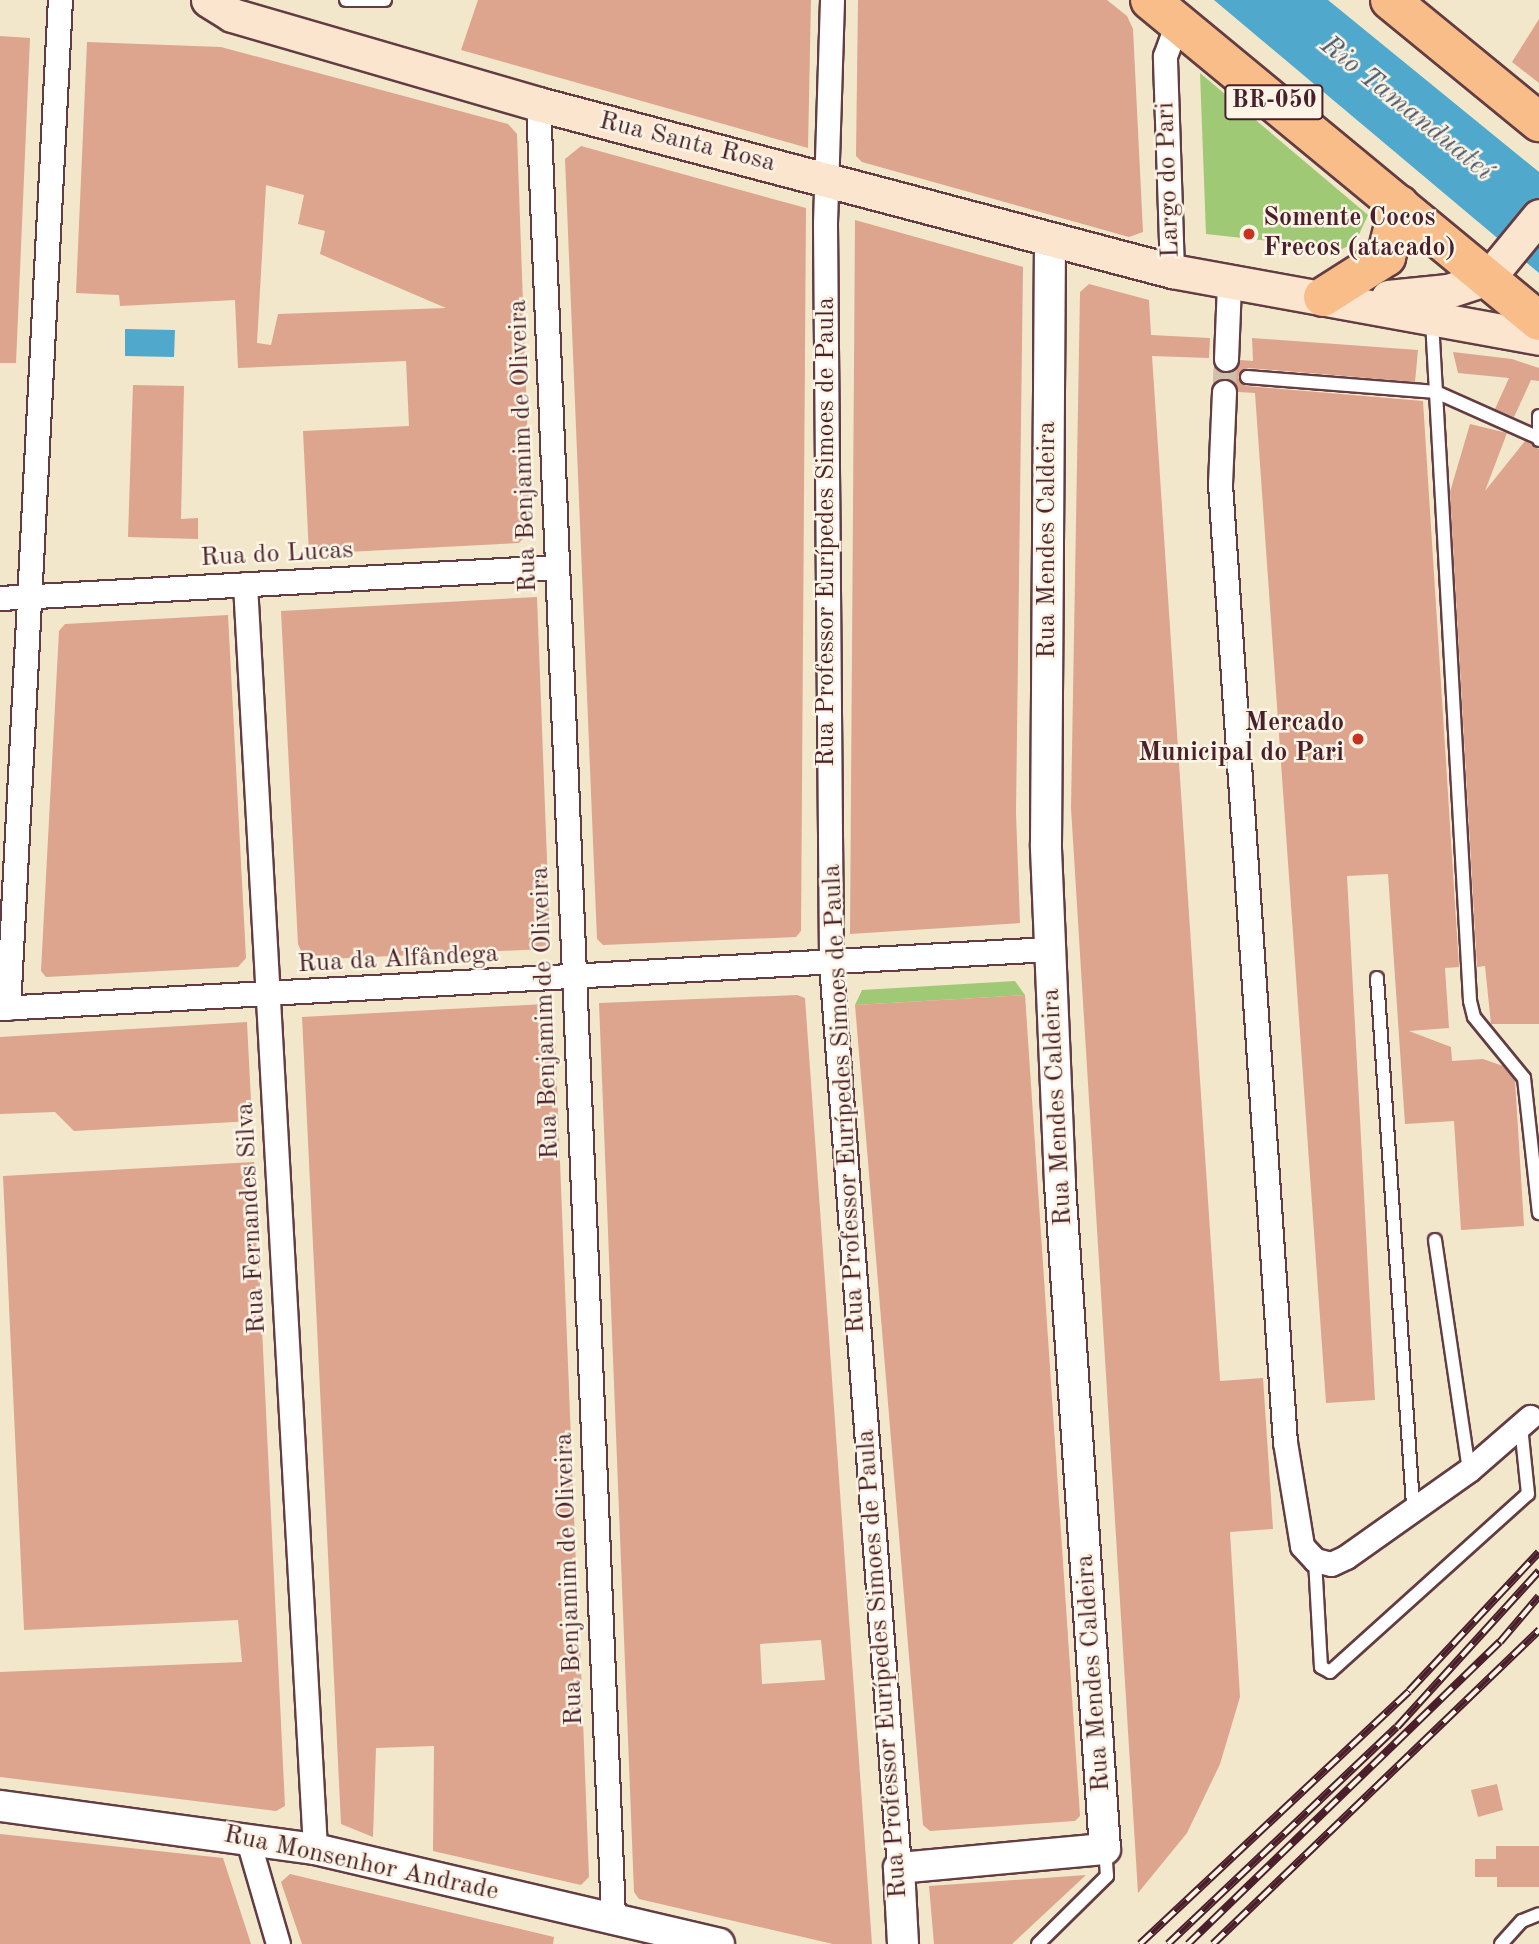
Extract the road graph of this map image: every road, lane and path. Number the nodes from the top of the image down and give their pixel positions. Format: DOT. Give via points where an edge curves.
graph roads {
  1 [pos="60,0"];
  2 [pos="346,0"];
  3 [pos="386,0"];
  4 [pos="832,0"];
  5 [pos="1390,0"];
  6 [pos="223,5"];
  7 [pos="1164,11"];
  8 [pos="538,104"];
  9 [pos="1539,122"];
  10 [pos="826,179"];
  11 [pos="1399,205"];
  12 [pos="1539,216"];
  13 [pos="1050,239"];
  14 [pos="1494,270"];
  15 [pos="1172,271"];
  16 [pos="1229,282"];
  17 [pos="1323,298"];
  18 [pos="1432,317"];
  19 [pos="1539,321"];
  20 [pos="1539,338"];
  21 [pos="1226,359"];
  22 [pos="1247,377"];
  23 [pos="1224,391"];
  24 [pos="1436,392"];
  25 [pos="1539,416"];
  26 [pos="1538,439"];
  27 [pos="557,566"];
  28 [pos="245,584"];
  29 [pos="30,597"];
  30 [pos="0,598"];
  31 [pos="1050,949"];
  32 [pos="831,963"];
  33 [pos="572,978"];
  34 [pos="1377,978"];
  35 [pos="267,995"];
  36 [pos="4,1008"];
  37 [pos="1539,1213"];
  38 [pos="1435,1240"];
  39 [pos="1530,1416"];
  40 [pos="1469,1470"];
  41 [pos="1413,1504"];
  42 [pos="1315,1560"];
  43 [pos="0,1806"];
  44 [pos="247,1837"];
  45 [pos="315,1849"];
  46 [pos="1105,1849"];
  47 [pos="899,1868"];
  48 [pos="1539,1914"];
  49 [pos="612,1919"];
  50 [pos="278,1944"];
  51 [pos="719,1944"];
  52 [pos="903,1944"];
  53 [pos="1038,1944"];
  54 [pos="1501,1944"];
  1 -- 29 [label="street"];
  2 -- 3 [label="lane"];
  4 -- 10 [label="street, Rua Professor Eurípedes Simoes de Paula"];
  5 -- 9 [label="highway"];
  6 -- 8 [label="main road, Rua Santa Rosa"];
  7 -- 11 [label="highway, BR-050"];
  7 -- 15 [label="street, Largo do Pari"];
  8 -- 10 [label="main road, Rua Santa Rosa"];
  8 -- 27 [label="street, Rua Benjamim de Oliveira"];
  10 -- 13 [label="main road, Rua Santa Rosa"];
  10 -- 32 [label="street, Rua Professor Eurípedes Simoes de Paula"];
  11 -- 14 [label="highway, BR-050"];
  11 -- 17 [label="highway" via="1386,257"];
  12 -- 14 [label="main road"];
  13 -- 15 [label="main road, Rua Santa Rosa"];
  13 -- 31 [label="street, Rua Mendes Caldeira"];
  14 -- 17 [label="main road, Largo do Pari" via="1424,295 1347,292"];
  14 -- 19 [label="highway, BR-050"];
  15 -- 16 [label="main road, Largo do Pari"];
  16 -- 17 [label="main road, Largo do Pari"];
  16 -- 21 [label="street"];
  17 -- 18 [label="main road, Largo do Pari"];
  18 -- 20 [label="main road, Largo do Pari"];
  18 -- 24 [label="lane"];
  22 -- 24 [label="lane"];
  23 -- 42 [label="street" via="1220,484 1285,1441 1302,1546"];
  24 -- 26 [label="lane"];
  24 -- 37 [label="lane" via="1470,1001 1474,1017 1524,1078"];
  25 -- 26 [label="lane"];
  27 -- 28 [label="street, Rua do Lucas"];
  27 -- 33 [label="street, Rua Benjamim de Oliveira"];
  28 -- 29 [label="street, Rua do Lucas"];
  28 -- 35 [label="street, Rua Fernandes Silva"];
  29 -- 30 [label="street, Rua do Lucas"];
  29 -- 36 [label="street"];
  31 -- 32 [label="street, Rua da Alfândega"];
  31 -- 46 [label="street, Rua Mendes Caldeira"];
  32 -- 33 [label="street, Rua da Alfândega"];
  32 -- 47 [label="street, Rua Professor Eurípedes Simoes de Paula"];
  33 -- 35 [label="street, Rua da Alfândega"];
  33 -- 49 [label="street, Rua Benjamim de Oliveira"];
  34 -- 41 [label="lane"];
  35 -- 36 [label="street, Rua da Alfândega"];
  35 -- 45 [label="street, Rua Fernandes Silva"];
  38 -- 40 [label="lane"];
  39 -- 40 [label="street"];
  39 -- 42 [label="lane" via="1528,1494 1345,1665 1329,1672 1321,1667"];
  40 -- 41 [label="street"];
  41 -- 42 [label="street" via="1346,1557 1331,1564"];
  43 -- 44 [label="street, Rua Monsenhor Andrade"];
  44 -- 45 [label="street, Rua Monsenhor Andrade"];
  44 -- 50 [label="street"];
  45 -- 49 [label="street, Rua Monsenhor Andrade"];
  46 -- 47 [label="street"];
  46 -- 53 [label="lane, Rua Mendes Caldeira" via="1107,1876"];
  47 -- 52 [label="street, Rua Professor Eurípedes Simoes de Paula"];
  48 -- 54 [label="lane" via="1522,1921"];
  49 -- 51 [label="street, Rua Monsenhor Andrade"];
}
